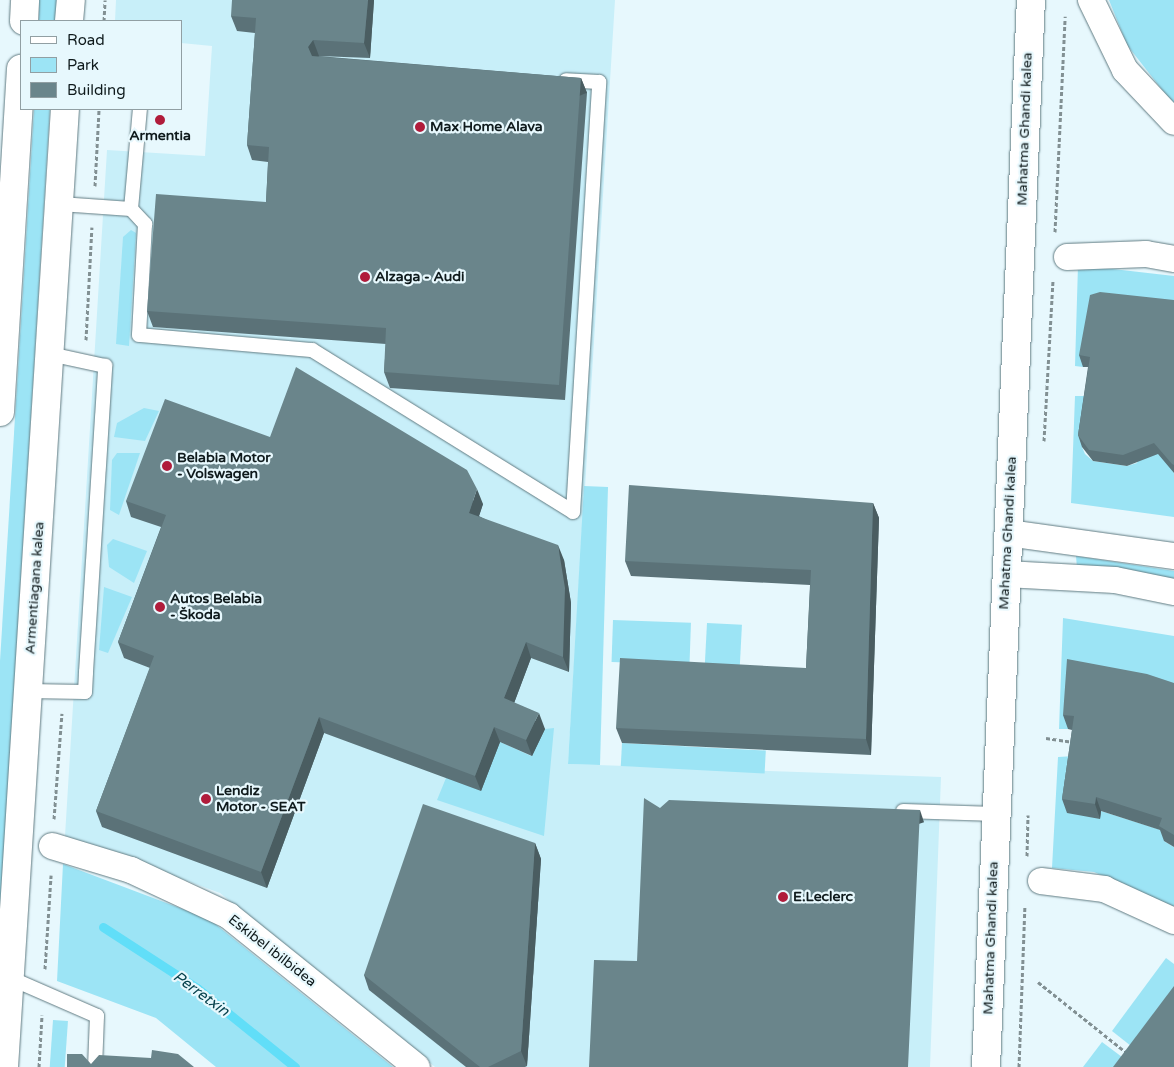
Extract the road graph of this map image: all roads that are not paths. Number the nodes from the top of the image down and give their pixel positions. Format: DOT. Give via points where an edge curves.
graph roads {
  1 [pos="25,0"];
  2 [pos="70,0"];
  3 [pos="1031,0"];
  4 [pos="1091,0"];
  5 [pos="24,20"];
  6 [pos="70,20"];
  7 [pos="550,79"];
  8 [pos="20,85"];
  9 [pos="65,110"];
  10 [pos="140,110"];
  11 [pos="1174,122"];
  12 [pos="60,204"];
  13 [pos="132,210"];
  14 [pos="1066,257"];
  15 [pos="1174,259"];
  16 [pos="50,354"];
  17 [pos="0,412"];
  18 [pos="1008,533"];
  19 [pos="1174,556"];
  20 [pos="1006,574"];
  21 [pos="1174,592"];
  22 [pos="28,691"];
  23 [pos="887,810"];
  24 [pos="996,814"];
  25 [pos="52,846"];
  26 [pos="1041,881"];
  27 [pos="1174,921"];
  28 [pos="10,978"];
  29 [pos="4,1067"];
  30 [pos="95,1067"];
  31 [pos="417,1067"];
  32 [pos="986,1067"];
  1 -- 5 [label="main road"];
  2 -- 6 [label="main road"];
  3 -- 18 [label="main road, Mahatma Ghandi kalea"];
  4 -- 11 [label="street" via="1125,70"];
  7 -- 13 [label="lane" via="599,82 573,512 312,350 139,335 145,224"];
  8 -- 17 [label="main road"];
  9 -- 12 [label="main road, Armentiagana kalea"];
  10 -- 13 [label="lane"];
  12 -- 13 [label="lane"];
  12 -- 16 [label="main road, Armentiagana kalea"];
  14 -- 15 [label="street" via="1146,254"];
  16 -- 22 [label="main road, Armentiagana kalea"];
  16 -- 22 [label="lane" via="105,366 85,692"];
  18 -- 19 [label="street"];
  18 -- 20 [label="main road, Mahatma Ghandi kalea"];
  20 -- 21 [label="street" via="1115,580"];
  20 -- 24 [label="main road, Mahatma Ghandi kalea"];
  22 -- 28 [label="main road, Armentiagana kalea"];
  23 -- 24 [label="lane"];
  24 -- 32 [label="main road, Mahatma Ghandi kalea"];
  25 -- 31 [label="street, Eskibel ibilbidea" via="130,870 229,916"];
  26 -- 27 [label="street" via="1104,889"];
  28 -- 29 [label="main road, Armentiagana kalea"];
  28 -- 30 [label="lane" via="97,1016"];
}
